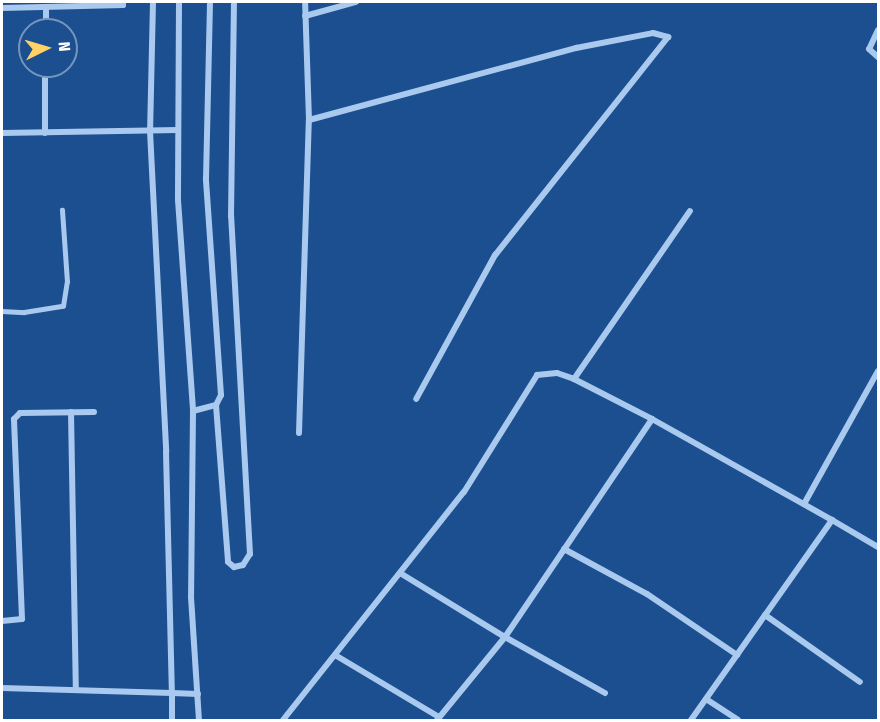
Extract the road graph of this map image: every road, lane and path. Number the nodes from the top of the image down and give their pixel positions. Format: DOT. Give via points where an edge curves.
graph roads {
  1 [pos="123,2"];
  2 [pos="153,2"];
  3 [pos="179,2"];
  4 [pos="210,2"];
  5 [pos="234,2"];
  6 [pos="305,2"];
  7 [pos="356,2"];
  8 [pos="46,7"];
  9 [pos="2,8"];
  10 [pos="305,16"];
  11 [pos="46,18"];
  12 [pos="879,30"];
  13 [pos="879,57"];
  14 [pos="45,78"];
  15 [pos="309,120"];
  16 [pos="178,130"];
  17 [pos="150,131"];
  18 [pos="45,133"];
  19 [pos="2,134"];
  20 [pos="62,210"];
  21 [pos="690,211"];
  22 [pos="2,311"];
  23 [pos="879,371"];
  24 [pos="574,379"];
  25 [pos="416,399"];
  26 [pos="216,405"];
  27 [pos="193,411"];
  28 [pos="71,412"];
  29 [pos="94,412"];
  30 [pos="652,419"];
  31 [pos="299,434"];
  32 [pos="804,504"];
  33 [pos="832,520"];
  34 [pos="879,547"];
  35 [pos="564,549"];
  36 [pos="400,573"];
  37 [pos="765,615"];
  38 [pos="2,621"];
  39 [pos="505,637"];
  40 [pos="335,655"];
  41 [pos="737,655"];
  42 [pos="860,682"];
  43 [pos="2,688"];
  44 [pos="76,690"];
  45 [pos="172,693"];
  46 [pos="605,693"];
  47 [pos="198,694"];
  48 [pos="706,699"];
  49 [pos="438,719"];
  50 [pos="172,720"];
  51 [pos="199,720"];
  52 [pos="283,720"];
  53 [pos="691,720"];
  54 [pos="738,720"];
  1 -- 8 [label="street"];
  2 -- 17 [label="street"];
  3 -- 16 [label="street"];
  4 -- 26 [label="street" via="206,179 221,395"];
  5 -- 26 [label="street" via="231,216 250,554 243,565 234,567 228,562"];
  6 -- 10 [label="street"];
  7 -- 10 [label="street"];
  8 -- 9 [label="street"];
  8 -- 11 [label="street"];
  10 -- 15 [label="street"];
  12 -- 13 [label="street" via="869,49"];
  14 -- 18 [label="street"];
  15 -- 25 [label="street" via="576,48 653,33 668,37 495,255"];
  15 -- 31 [label="street"];
  16 -- 17 [label="street"];
  16 -- 27 [label="street" via="178,200"];
  17 -- 18 [label="street"];
  17 -- 45 [label="street" via="166,452"];
  18 -- 19 [label="street"];
  20 -- 22 [label="lane" via="67,282 63,306"];
  21 -- 24 [label="street"];
  23 -- 32 [label="street"];
  24 -- 30 [label="street"];
  24 -- 36 [label="street" via="557,373 537,375 464,492"];
  26 -- 27 [label="street"];
  27 -- 47 [label="street" via="191,597"];
  28 -- 29 [label="street"];
  28 -- 38 [label="street" via="20,413 14,419 21,619"];
  28 -- 44 [label="street"];
  30 -- 32 [label="street"];
  30 -- 35 [label="street"];
  32 -- 33 [label="street"];
  33 -- 34 [label="street"];
  33 -- 37 [label="street"];
  35 -- 39 [label="street"];
  35 -- 41 [label="street" via="647,594"];
  36 -- 39 [label="street"];
  36 -- 40 [label="street"];
  37 -- 41 [label="street"];
  37 -- 42 [label="street"];
  39 -- 46 [label="street"];
  39 -- 49 [label="street"];
  40 -- 49 [label="street"];
  40 -- 52 [label="street"];
  41 -- 48 [label="street"];
  43 -- 44 [label="street"];
  44 -- 45 [label="street"];
  45 -- 47 [label="street"];
  45 -- 50 [label="street"];
  47 -- 51 [label="street"];
  48 -- 53 [label="street"];
  48 -- 54 [label="street"];
}
